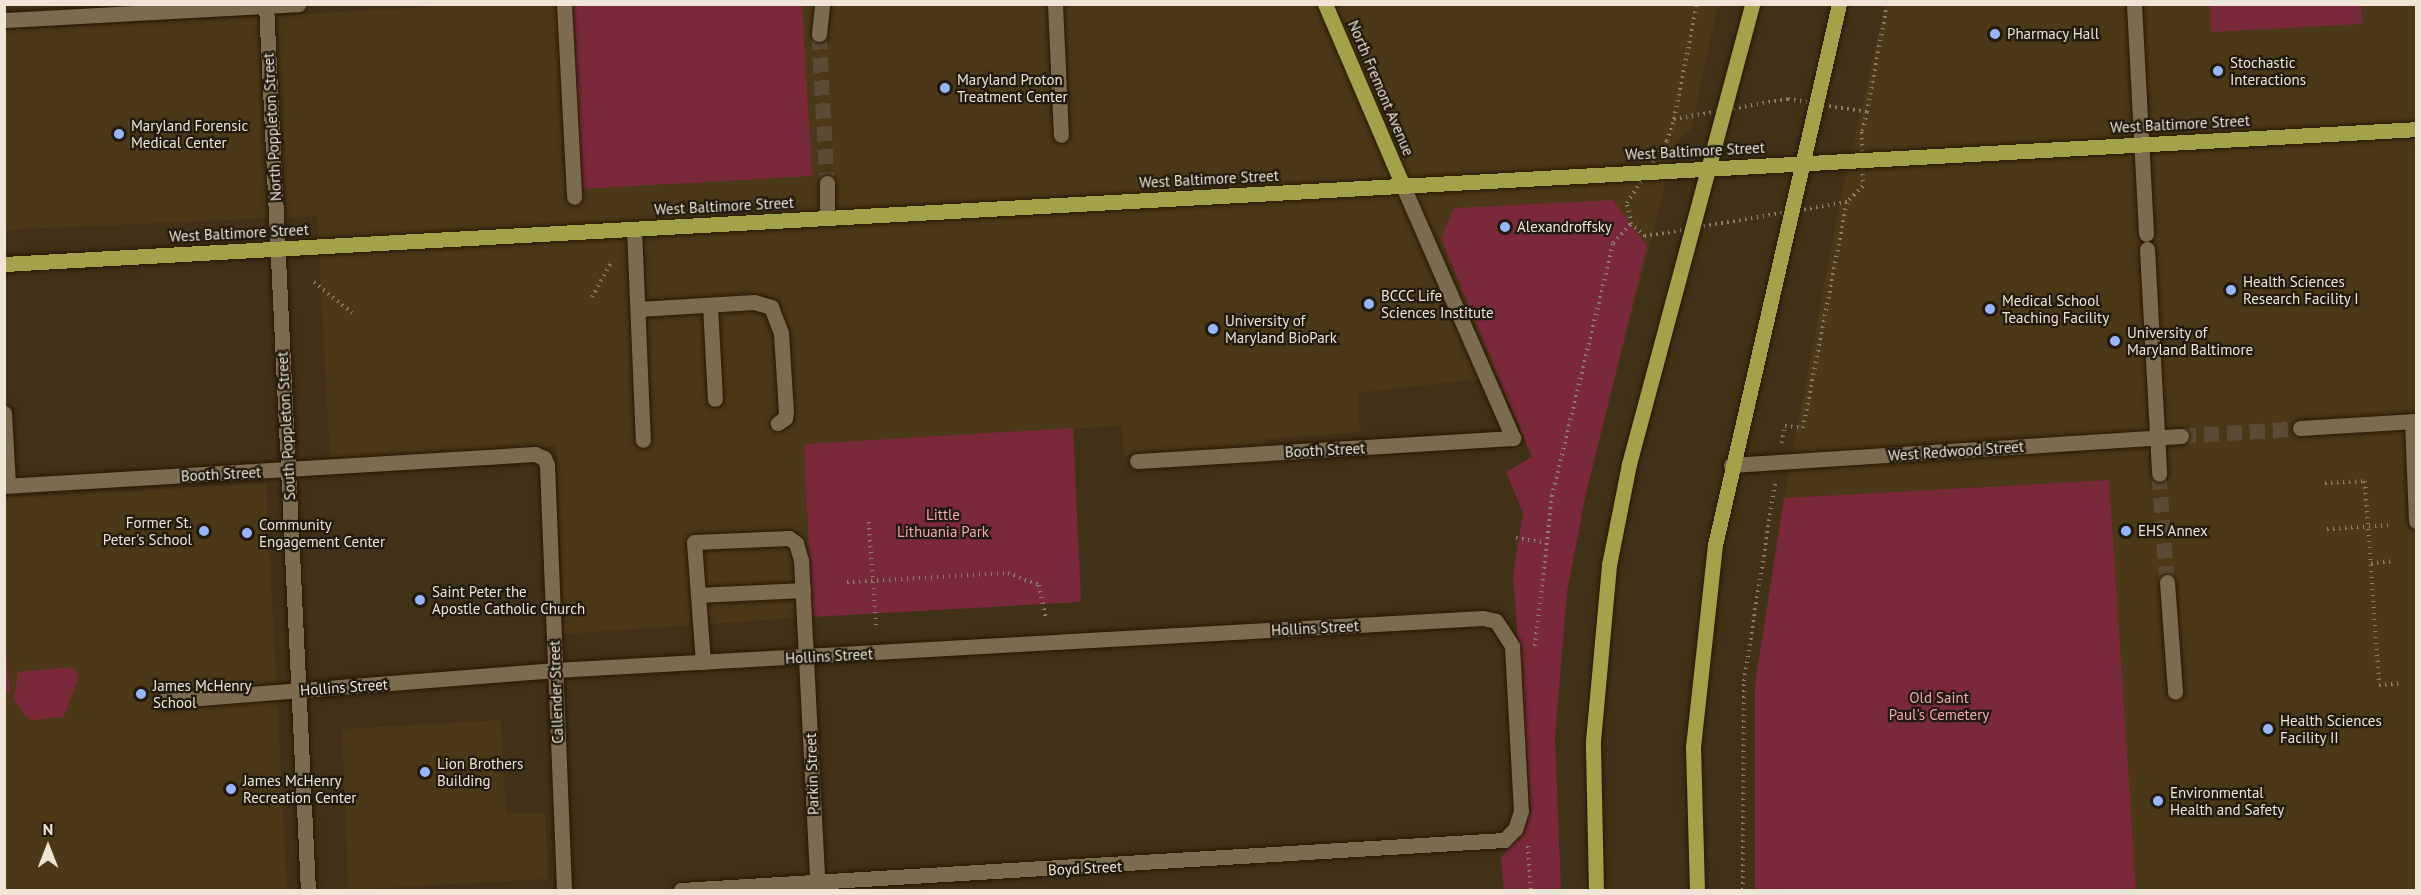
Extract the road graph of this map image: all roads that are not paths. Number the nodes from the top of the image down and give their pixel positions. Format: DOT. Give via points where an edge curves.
graph roads {
  1 [pos="299,4"];
  2 [pos="564,4"];
  3 [pos="822,4"];
  4 [pos="1055,4"];
  5 [pos="1325,4"];
  6 [pos="1752,4"];
  7 [pos="1839,4"];
  8 [pos="2134,4"];
  9 [pos="266,5"];
  10 [pos="4,20"];
  11 [pos="819,34"];
  12 [pos="2416,129"];
  13 [pos="1061,135"];
  14 [pos="2143,144"];
  15 [pos="1804,163"];
  16 [pos="1706,168"];
  17 [pos="827,183"];
  18 [pos="1403,186"];
  19 [pos="574,197"];
  20 [pos="826,218"];
  21 [pos="634,230"];
  22 [pos="277,250"];
  23 [pos="4,264"];
  24 [pos="710,305"];
  25 [pos="638,309"];
  26 [pos="715,399"];
  27 [pos="4,413"];
  28 [pos="2414,421"];
  29 [pos="778,423"];
  30 [pos="2300,428"];
  31 [pos="2181,436"];
  32 [pos="2156,438"];
  33 [pos="643,440"];
  34 [pos="544,458"];
  35 [pos="1137,461"];
  36 [pos="1731,465"];
  37 [pos="288,470"];
  38 [pos="2159,474"];
  39 [pos="6,486"];
  40 [pos="2416,521"];
  41 [pos="2167,582"];
  42 [pos="803,590"];
  43 [pos="698,595"];
  44 [pos="807,657"];
  45 [pos="703,662"];
  46 [pos="555,670"];
  47 [pos="298,690"];
  48 [pos="2175,692"];
  49 [pos="163,701"];
  50 [pos="1488,843"];
  51 [pos="941,884"];
  52 [pos="817,887"];
  53 [pos="308,891"];
  54 [pos="564,891"];
  55 [pos="681,891"];
  56 [pos="1596,891"];
  57 [pos="1697,891"];
  1 -- 9 [label="street"];
  2 -- 19 [label="street"];
  3 -- 11 [label="street"];
  4 -- 13 [label="street"];
  5 -- 18 [label="main road, North Fremont Avenue"];
  6 -- 16 [label="main road"];
  7 -- 15 [label="main road"];
  8 -- 14 [label="street"];
  9 -- 10 [label="street"];
  9 -- 22 [label="street, North Poppleton Street"];
  12 -- 14 [label="main road, West Baltimore Street"];
  14 -- 15 [label="main road, West Baltimore Street"];
  14 -- 32 [label="street"];
  15 -- 16 [label="main road, West Baltimore Street"];
  15 -- 36 [label="main road"];
  16 -- 18 [label="main road, West Baltimore Street"];
  16 -- 56 [label="main road" via="1629,464 1609,565 1593,741"];
  17 -- 20 [label="street"];
  18 -- 20 [label="main road, West Baltimore Street"];
  18 -- 35 [label="street, Booth Street" via="1513,438"];
  20 -- 21 [label="main road, West Baltimore Street"];
  21 -- 22 [label="main road, West Baltimore Street"];
  21 -- 25 [label="street"];
  22 -- 23 [label="main road, West Baltimore Street"];
  22 -- 37 [label="street, South Poppleton Street"];
  24 -- 25 [label="street"];
  24 -- 26 [label="street"];
  24 -- 29 [label="street" via="754,302 775,311 781,333 786,412"];
  25 -- 33 [label="street"];
  27 -- 39 [label="street"];
  28 -- 30 [label="street"];
  28 -- 40 [label="street"];
  31 -- 32 [label="street, West Redwood Street"];
  32 -- 36 [label="street, West Redwood Street"];
  32 -- 38 [label="street"];
  34 -- 37 [label="street, Booth Street" via="535,454"];
  34 -- 46 [label="street, Callender Street"];
  36 -- 57 [label="main road" via="1715,545 1693,747"];
  37 -- 39 [label="street, Booth Street"];
  37 -- 47 [label="street, South Poppleton Street"];
  41 -- 48 [label="street"];
  42 -- 43 [label="street"];
  42 -- 43 [label="street, Parkin Street" via="800,551 789,538 694,542"];
  42 -- 44 [label="street, Parkin Street"];
  43 -- 45 [label="street"];
  44 -- 45 [label="street, Hollins Street"];
  44 -- 50 [label="street, Hollins Street" via="1483,618 1496,621 1512,646 1521,811 1515,829 1504,840"];
  44 -- 52 [label="street, Parkin Street"];
  45 -- 46 [label="street, Hollins Street"];
  46 -- 47 [label="street, Hollins Street"];
  46 -- 54 [label="street, Callender Street"];
  47 -- 49 [label="street, Hollins Street"];
  47 -- 53 [label="street, South Poppleton Street"];
  50 -- 51 [label="street, Boyd Street"];
  51 -- 52 [label="street, Boyd Street"];
  52 -- 55 [label="street, Boyd Street"];
}
